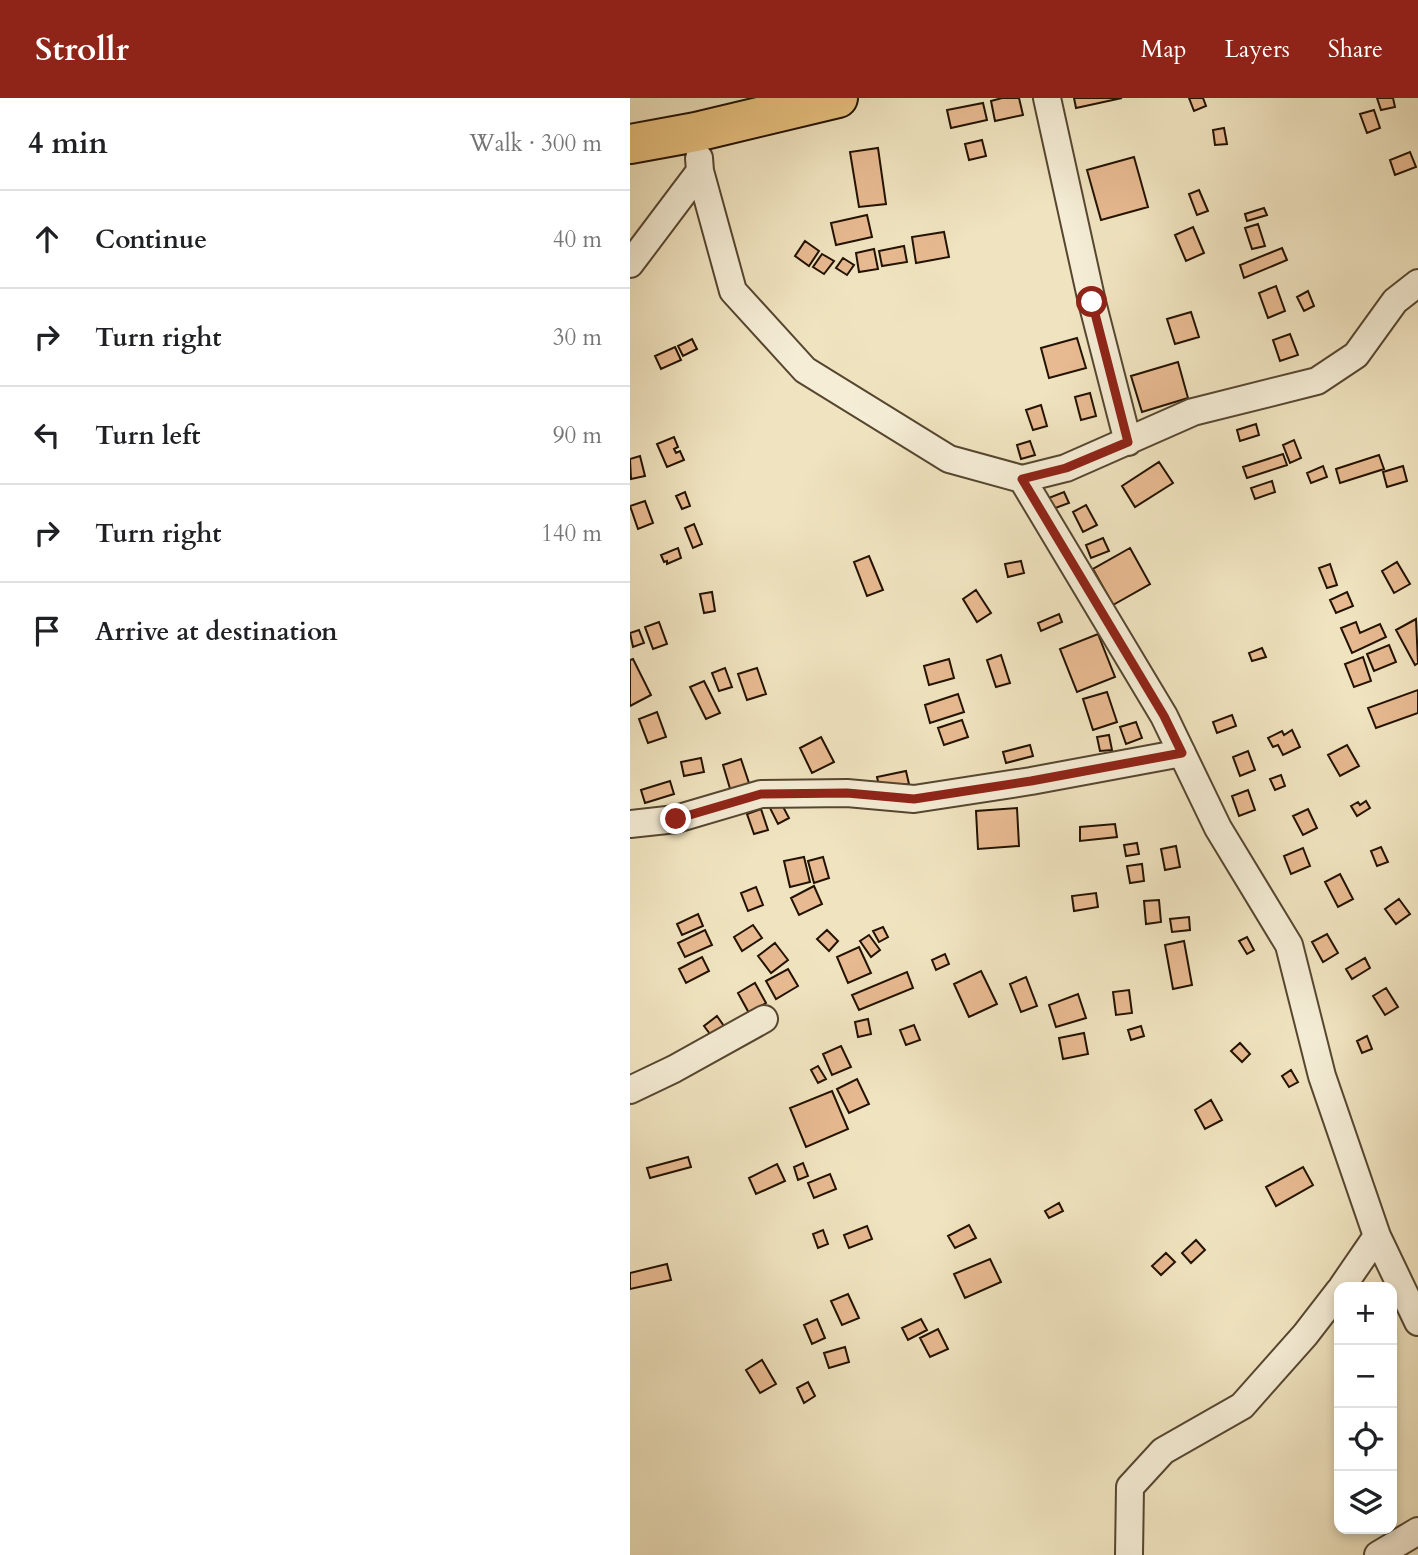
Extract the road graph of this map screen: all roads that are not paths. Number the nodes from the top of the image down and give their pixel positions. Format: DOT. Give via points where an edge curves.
graph roads {
  1 [pos="838,98"];
  2 [pos="1047,98"];
  3 [pos="696,132"];
  4 [pos="630,144"];
  5 [pos="700,171"];
  6 [pos="630,264"];
  7 [pos="1418,282"];
  8 [pos="1128,442"];
  9 [pos="1022,479"];
  10 [pos="1182,753"];
  11 [pos="630,824"];
  12 [pos="764,1019"];
  13 [pos="630,1090"];
  14 [pos="1377,1236"];
  15 [pos="1346,1282"];
  16 [pos="1334,1298"];
  17 [pos="1418,1322"];
  18 [pos="1418,1531"];
  19 [pos="1129,1555"];
  20 [pos="1378,1555"];
  1 -- 3 [label="highway"];
  2 -- 8 [label="street"];
  3 -- 4 [label="highway"];
  3 -- 5 [label="street"];
  5 -- 6 [label="street"];
  5 -- 9 [label="street" via="733,291 805,370 949,459"];
  7 -- 8 [label="street" via="1395,301 1356,355 1317,381 1193,412"];
  8 -- 9 [label="street" via="1066,468"];
  9 -- 10 [label="street"];
  10 -- 11 [label="street" via="914,799 847,793 761,794 676,819"];
  10 -- 14 [label="street" via="1218,828 1289,945 1322,1076"];
  12 -- 13 [label="street"];
  14 -- 15 [label="street"];
  14 -- 17 [label="street"];
  16 -- 19 [label="street" via="1242,1406 1163,1451 1130,1487"];
  18 -- 20 [label="street"];
}
